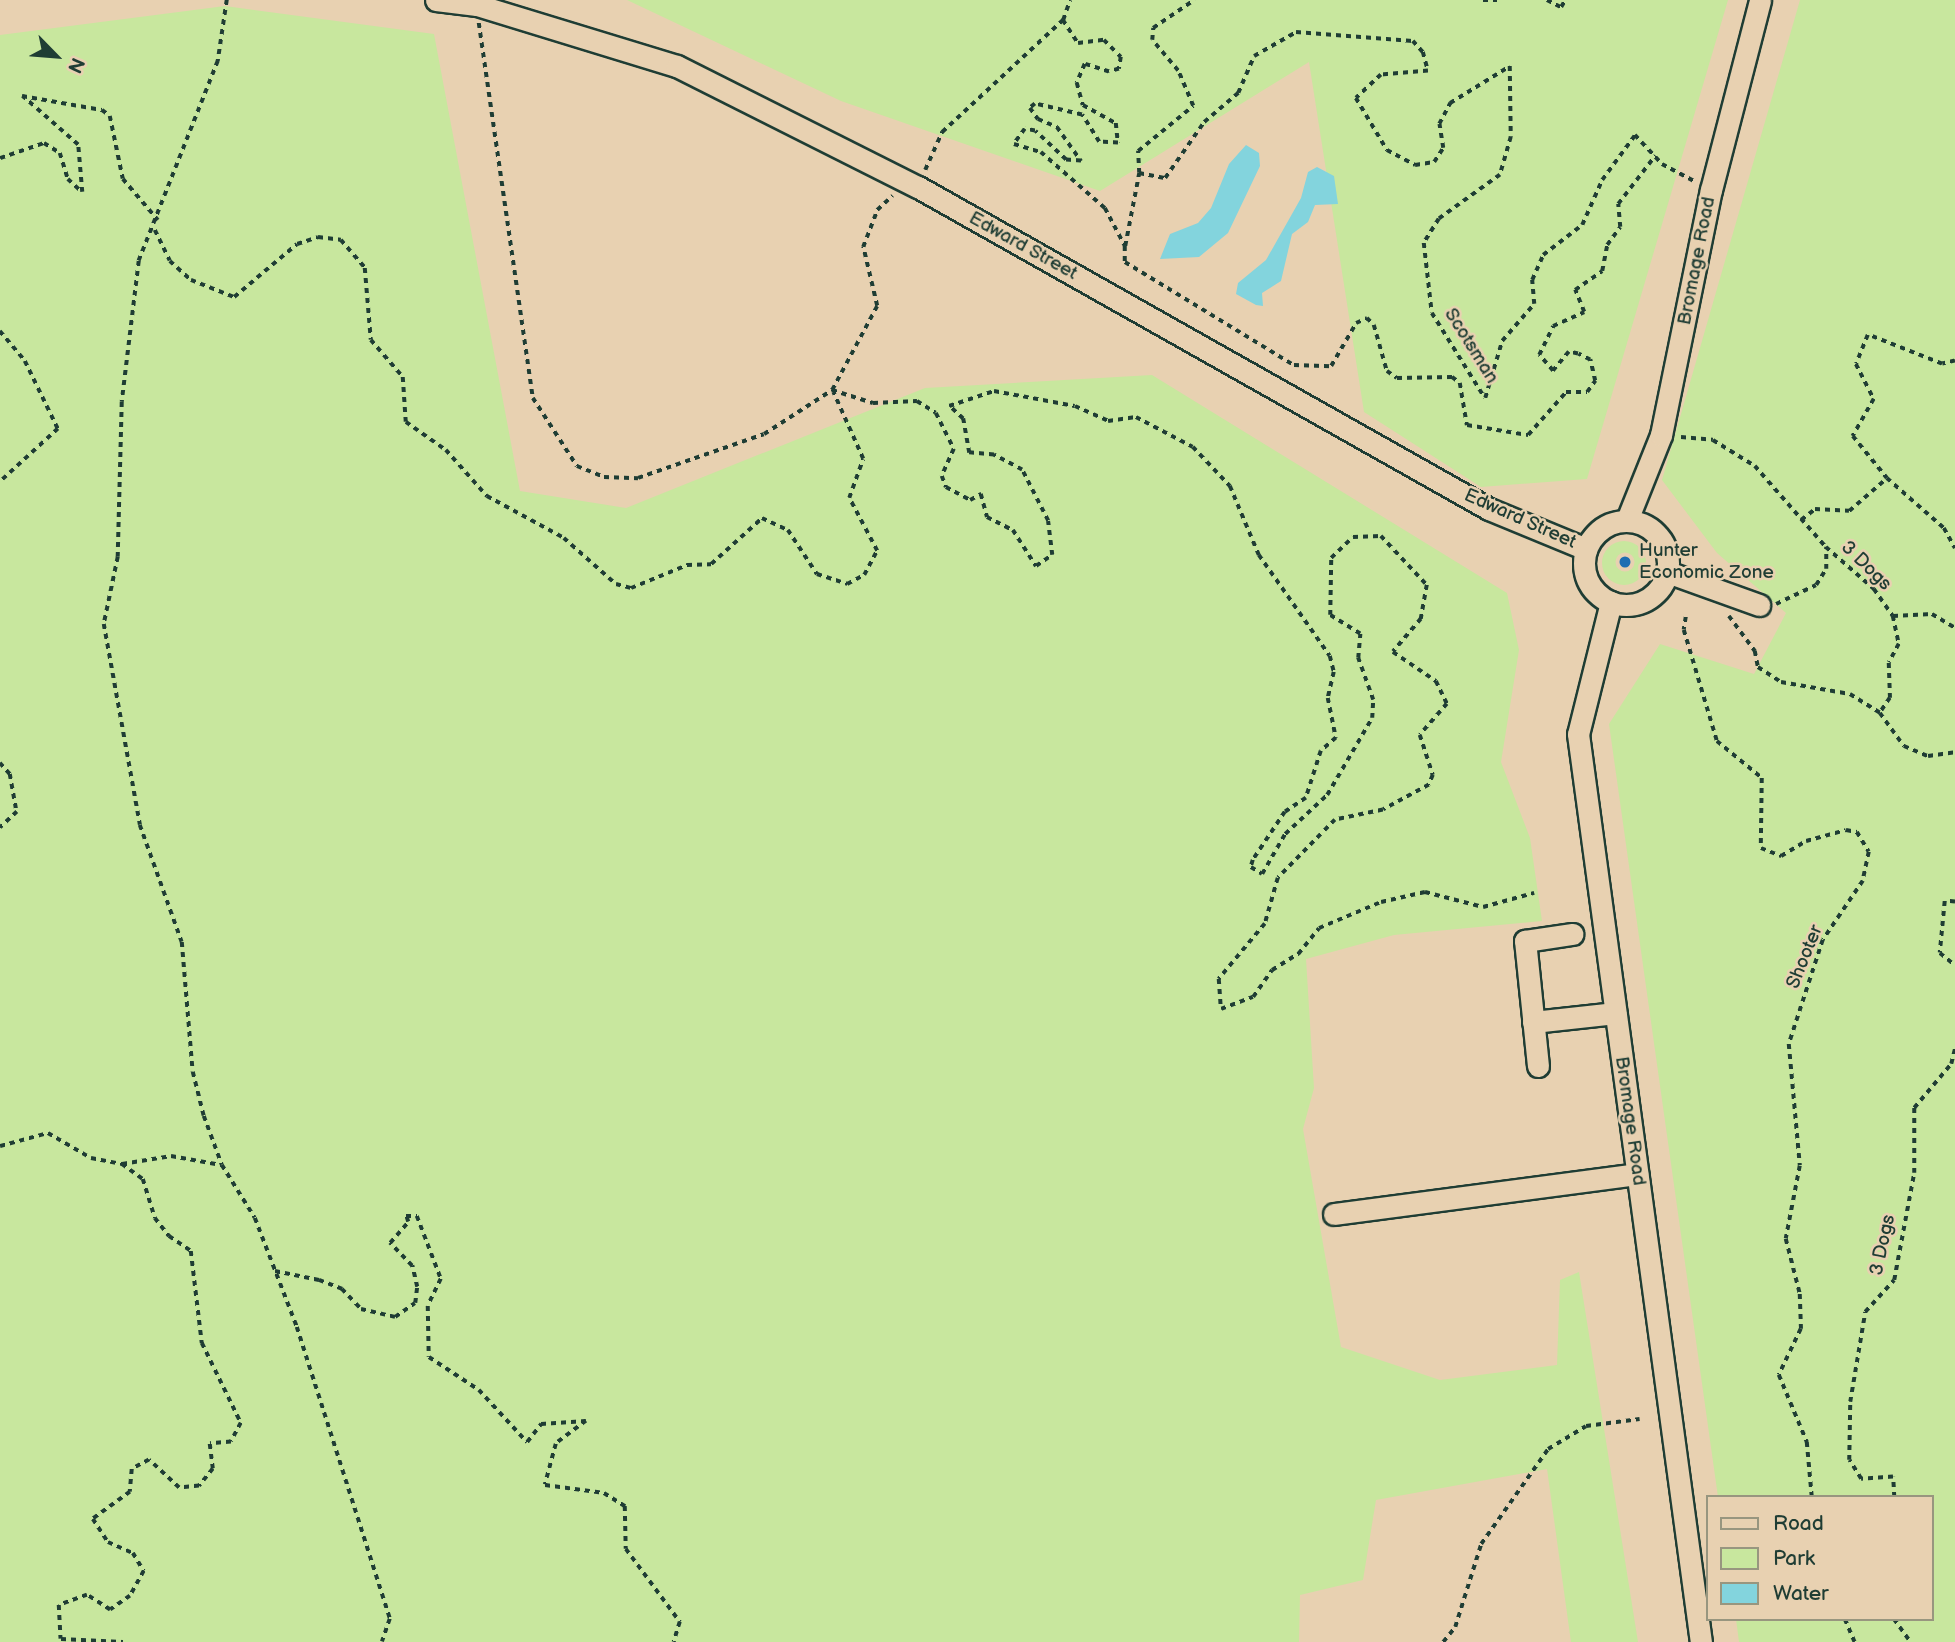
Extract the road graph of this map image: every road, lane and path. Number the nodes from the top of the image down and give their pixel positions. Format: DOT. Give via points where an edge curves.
graph roads {
  1 [pos="227,0"];
  2 [pos="436,0"];
  3 [pos="1069,0"];
  4 [pos="1194,0"];
  5 [pos="1483,0"];
  6 [pos="1497,0"];
  7 [pos="1547,0"];
  8 [pos="1565,0"];
  9 [pos="1760,0"];
  10 [pos="477,5"];
  11 [pos="1063,20"];
  12 [pos="1655,156"];
  13 [pos="0,158"];
  14 [pos="1139,173"];
  15 [pos="918,187"];
  16 [pos="1711,190"];
  17 [pos="894,194"];
  18 [pos="158,220"];
  19 [pos="155,230"];
  20 [pos="1125,246"];
  21 [pos="0,331"];
  22 [pos="1955,361"];
  23 [pos="832,390"];
  24 [pos="1661,435"];
  25 [pos="1887,478"];
  26 [pos="0,482"];
  27 [pos="1627,520"];
  28 [pos="1801,520"];
  29 [pos="1826,547"];
  30 [pos="1955,548"];
  31 [pos="1586,549"];
  32 [pos="1667,572"];
  33 [pos="1611,602"];
  34 [pos="1759,605"];
  35 [pos="1723,610"];
  36 [pos="1893,616"];
  37 [pos="1686,617"];
  38 [pos="1955,628"];
  39 [pos="1880,713"];
  40 [pos="1955,752"];
  41 [pos="0,763"];
  42 [pos="0,828"];
  43 [pos="1534,893"];
  44 [pos="1955,902"];
  45 [pos="1572,934"];
  46 [pos="1955,965"];
  47 [pos="1616,1013"];
  48 [pos="1533,1022"];
  49 [pos="1955,1048"];
  50 [pos="1538,1066"];
  51 [pos="0,1146"];
  52 [pos="122,1164"];
  53 [pos="222,1165"];
  54 [pos="1637,1174"];
  55 [pos="1334,1214"];
  56 [pos="275,1271"];
  57 [pos="1640,1419"];
  58 [pos="1812,1495"];
  59 [pos="1894,1495"];
  60 [pos="1846,1621"];
  61 [pos="1895,1621"];
  62 [pos="123,1642"];
  63 [pos="382,1642"];
  64 [pos="674,1642"];
  65 [pos="1443,1642"];
  66 [pos="1701,1642"];
  67 [pos="1855,1642"];
  68 [pos="1911,1642"];
  1 -- 18 [label="path" via="218,61"];
  2 -- 10 [label="street, Edward Street"];
  3 -- 11 [label="path"];
  4 -- 14 [label="path" via="1153,28 1152,40 1178,71 1193,106 1138,151"];
  5 -- 6 [label="path"];
  7 -- 8 [label="path" via="1561,7"];
  9 -- 16 [label="street, Bromage Road"];
  10 -- 15 [label="street, Edward Street" via="677,66"];
  10 -- 23 [label="path" via="533,398 577,466 604,477 638,478 764,434"];
  11 -- 15 [label="path" via="942,132"];
  11 -- 20 [label="path" via="1078,43 1104,40 1121,57 1119,69 1109,72 1084,64 1077,83 1083,105 1116,123 1118,143 1099,142 1082,115 1035,104 1030,108 1038,119 1057,127 1081,161 1066,160 1035,131 1025,129 1014,144 1041,152 1105,208"];
  12 -- 14 [label="path, Scotsman" via="1635,135 1602,180 1582,225 1543,255 1532,280 1534,304 1502,341 1485,398 1432,313 1424,243 1439,219 1500,176 1511,136 1510,66 1450,103 1439,124 1443,148 1434,162 1415,165 1387,150 1356,98 1381,75 1429,71 1423,52 1413,41 1296,32 1254,56 1238,93 1204,122 1165,178"];
  12 -- 16 [label="path, Scotsman"];
  12 -- 20 [label="path" via="1618,204 1620,227 1607,244 1602,271 1575,290 1584,313 1553,326 1539,355 1552,371 1569,352 1578,354 1590,360 1595,381 1587,392 1566,392 1528,435 1467,425 1460,383 1452,377 1397,378 1387,371 1374,324 1367,318 1356,323 1331,366 1294,365 1139,274 1125,262"];
  13 -- 18 [label="path" via="44,143 60,153 68,179 82,192 78,145 22,96 102,110 110,116 123,179"];
  14 -- 20 [label="path"];
  15 -- 31 [label="street, Edward Street" via="1489,509"];
  16 -- 24 [label="street, Bromage Road"];
  17 -- 23 [label="path" via="877,209 863,247 877,306"];
  18 -- 19 [label="path"];
  19 -- 23 [label="path" via="170,261 191,280 234,297 297,244 331,236 341,240 365,268 371,340 403,377 406,422 446,450 487,496 564,538 616,584 631,588 687,565 711,564 762,518 788,530 817,573 847,584 864,575 877,551 849,498 863,459"];
  19 -- 53 [label="path" via="139,261 122,402 118,557 104,624 140,825 182,942 193,1073"];
  21 -- 26 [label="path" via="25,361 58,429"];
  22 -- 25 [label="path" via="1942,364 1868,335 1858,350 1856,364 1874,398 1853,436"];
  23 -- 43 [label="path" via="873,403 916,401 936,413 954,449 942,475 946,486 970,500 981,494 987,517 1013,530 1036,566 1052,555 1048,521 1022,470 994,455 969,453 963,419 949,406 994,390 1075,406 1108,421 1136,417 1193,447 1230,486 1259,555 1330,656 1334,673 1328,698 1336,711 1336,738 1321,751 1306,798 1267,834 1251,867 1262,874 1285,834 1327,795 1372,718 1373,700 1358,658 1360,634 1330,615 1331,558 1353,537 1381,536 1427,585 1421,619 1393,652 1443,688 1443,713 1420,735 1433,775 1429,785 1383,810 1335,820 1278,878 1265,924 1246,939 1219,979 1221,1009 1253,997 1279,963 1298,954 1319,928 1381,902 1425,892 1483,907"];
  24 -- 27 [label="street, Bromage Road"];
  24 -- 28 [label="path, 3 Dogs" via="1713,440 1755,466"];
  25 -- 28 [label="path" via="1849,511 1815,509"];
  25 -- 30 [label="path" via="1928,512"];
  27 -- 31 [label="street" via="1602,528"];
  27 -- 32 [label="street" via="1654,531 1666,550"];
  28 -- 29 [label="path, 3 Dogs"];
  29 -- 34 [label="path" via="1826,569 1816,586 1777,604"];
  29 -- 36 [label="path, 3 Dogs" via="1874,589"];
  31 -- 33 [label="street" via="1585,575"];
  32 -- 33 [label="street" via="1651,596"];
  32 -- 34 [label="street"];
  33 -- 47 [label="street, Bromage Road" via="1577,734"];
  35 -- 39 [label="path" via="1750,643 1758,667 1782,682 1850,694"];
  36 -- 38 [label="path" via="1932,614"];
  36 -- 39 [label="path, 3 Dogs" via="1899,644 1889,663 1890,698"];
  37 -- 58 [label="path, Shooter" via="1684,630 1717,741 1762,778 1761,848 1781,856 1806,841 1846,830 1857,832 1869,852 1863,881 1823,940 1789,1044 1800,1166 1786,1239 1797,1272 1801,1329 1779,1375 1807,1442"];
  39 -- 40 [label="path" via="1904,746 1928,756"];
  41 -- 42 [label="path" via="10,774 16,813"];
  44 -- 46 [label="path" via="1945,901 1940,953"];
  45 -- 48 [label="street" via="1525,941"];
  47 -- 48 [label="street"];
  47 -- 54 [label="street, Bromage Road"];
  48 -- 50 [label="street"];
  49 -- 59 [label="path, 3 Dogs" via="1951,1063 1914,1108 1914,1173 1894,1280 1865,1312 1850,1402 1849,1460 1861,1479 1893,1477"];
  51 -- 52 [label="path" via="48,1133 91,1158"];
  52 -- 53 [label="path" via="171,1156"];
  52 -- 62 [label="path" via="143,1179 155,1218 169,1236 191,1251 202,1343 233,1394 241,1423 231,1442 210,1444 213,1469 199,1486 180,1488 149,1460 132,1469 130,1492 93,1519 108,1542 133,1553 144,1571 130,1596 110,1610 87,1595 59,1605 61,1639"];
  53 -- 56 [label="path" via="255,1219"];
  54 -- 55 [label="street"];
  54 -- 66 [label="street, Bromage Road"];
  56 -- 63 [label="path" via="390,1619"];
  56 -- 64 [label="path" via="319,1280 342,1289 361,1309 395,1317 415,1303 417,1287 412,1266 390,1243 408,1222 406,1216 417,1216 441,1279 428,1306 429,1357 479,1390 527,1443 541,1424 586,1422 556,1444 545,1485 604,1493 625,1506 626,1549 680,1622"];
  57 -- 65 [label="path" via="1586,1426 1548,1449 1480,1544 1455,1626"];
  60 -- 67 [label="path"];
  61 -- 68 [label="path"];
}
